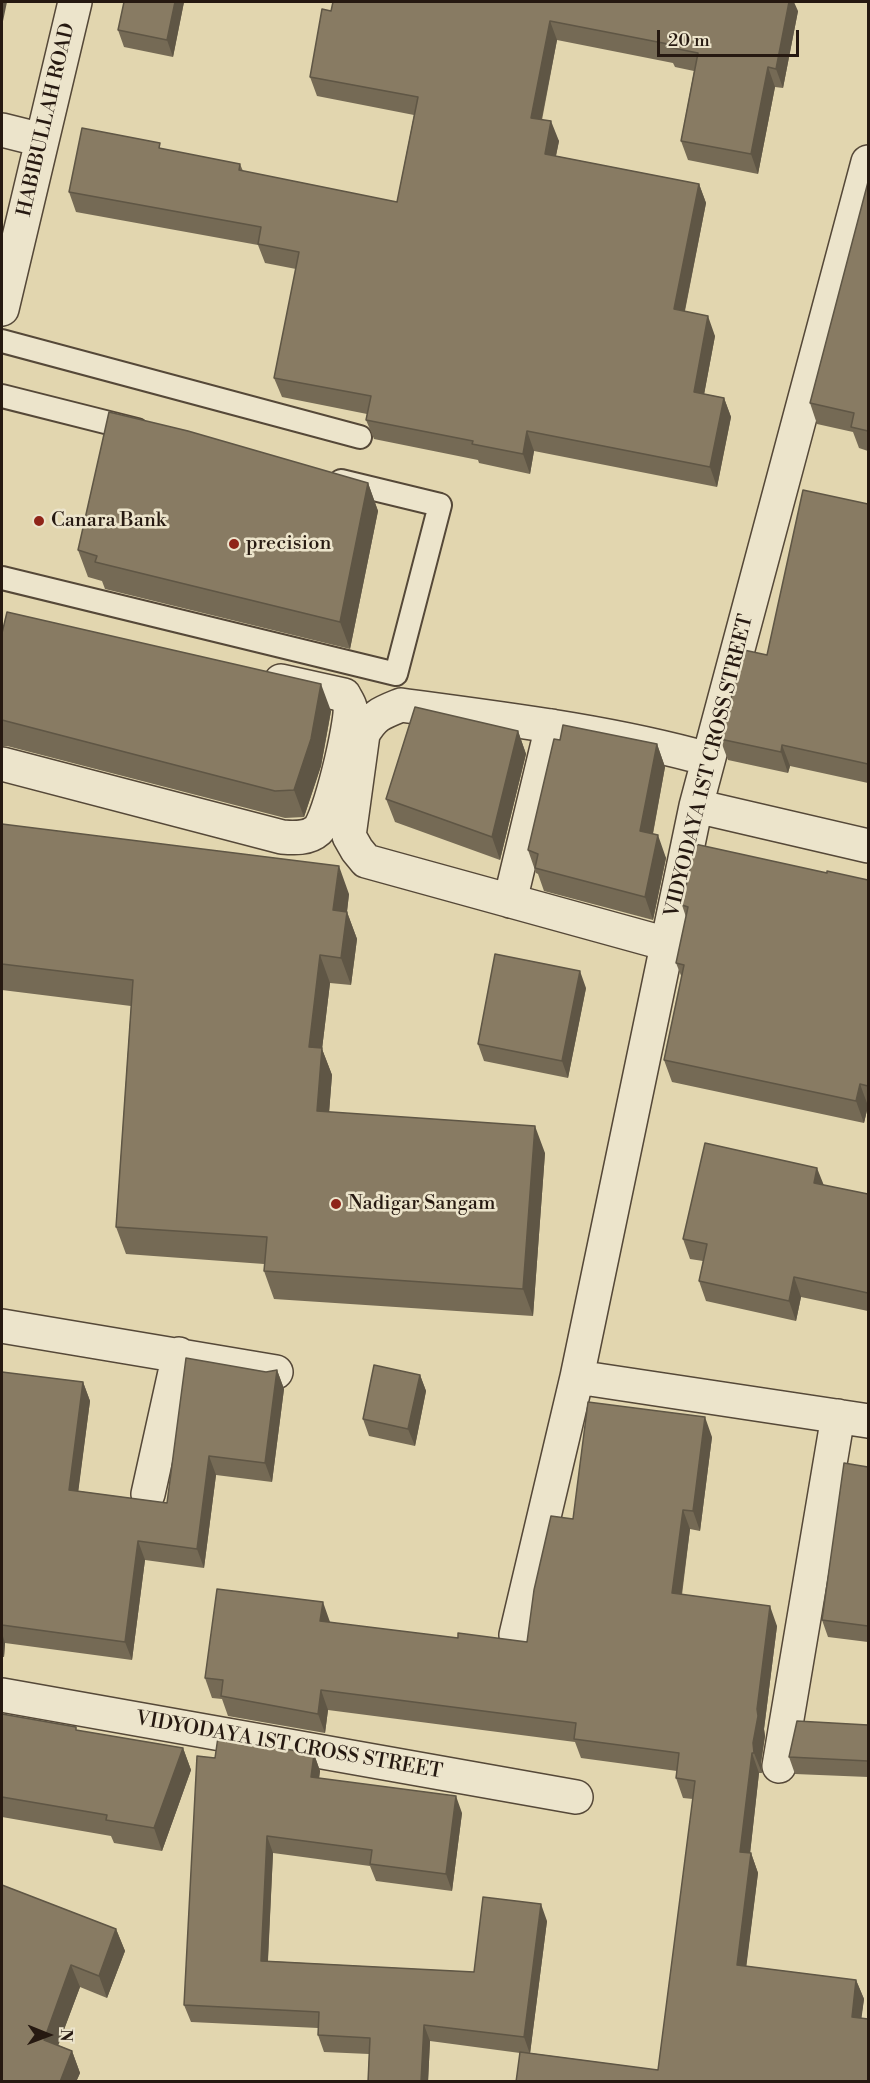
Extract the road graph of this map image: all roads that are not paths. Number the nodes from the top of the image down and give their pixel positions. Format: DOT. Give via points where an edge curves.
graph roads {
  1 [pos="75,2"];
  2 [pos="2,130"];
  3 [pos="42,140"];
  4 [pos="868,162"];
  5 [pos="2,309"];
  6 [pos="2,341"];
  7 [pos="2,396"];
  8 [pos="162,436"];
  9 [pos="360,437"];
  10 [pos="324,477"];
  11 [pos="2,578"];
  12 [pos="252,674"];
  13 [pos="552,726"];
  14 [pos="708,759"];
  15 [pos="2,764"];
  16 [pos="696,806"];
  17 [pos="868,846"];
  18 [pos="510,901"];
  19 [pos="667,944"];
  20 [pos="2,1326"];
  21 [pos="178,1354"];
  22 [pos="276,1372"];
  23 [pos="577,1377"];
  24 [pos="853,1419"];
  25 [pos="148,1494"];
  26 [pos="516,1635"];
  27 [pos="2,1695"];
  28 [pos="779,1766"];
  29 [pos="576,1797"];
  1 -- 3 [label="street, HABIBULLAH ROAD"];
  2 -- 3 [label="street"];
  3 -- 5 [label="street, HABIBULLAH ROAD"];
  4 -- 14 [label="street, VIDYODAYA 1ST CROSS STREET"];
  6 -- 9 [label="lane"];
  7 -- 8 [label="lane"];
  10 -- 11 [label="lane" via="440,506 396,674"];
  12 -- 15 [label="street" via="344,695 350,706 350,724 327,816 318,830 301,838 282,837"];
  13 -- 14 [label="street"];
  13 -- 18 [label="street"];
  13 -- 18 [label="street" via="401,705 370,721 363,734 349,836 366,861"];
  14 -- 16 [label="street, VIDYODAYA 1ST CROSS STREET"];
  16 -- 17 [label="street"];
  16 -- 19 [label="street, VIDYODAYA 1ST CROSS STREET"];
  18 -- 19 [label="street"];
  19 -- 23 [label="street, VIDYODAYA 1ST CROSS STREET"];
  20 -- 21 [label="street"];
  21 -- 22 [label="street"];
  21 -- 25 [label="street"];
  23 -- 24 [label="street"];
  23 -- 26 [label="street, VIDYODAYA 1ST CROSS STREET"];
  24 -- 28 [label="street"];
  27 -- 29 [label="street, VIDYODAYA 1ST CROSS STREET"];
}
